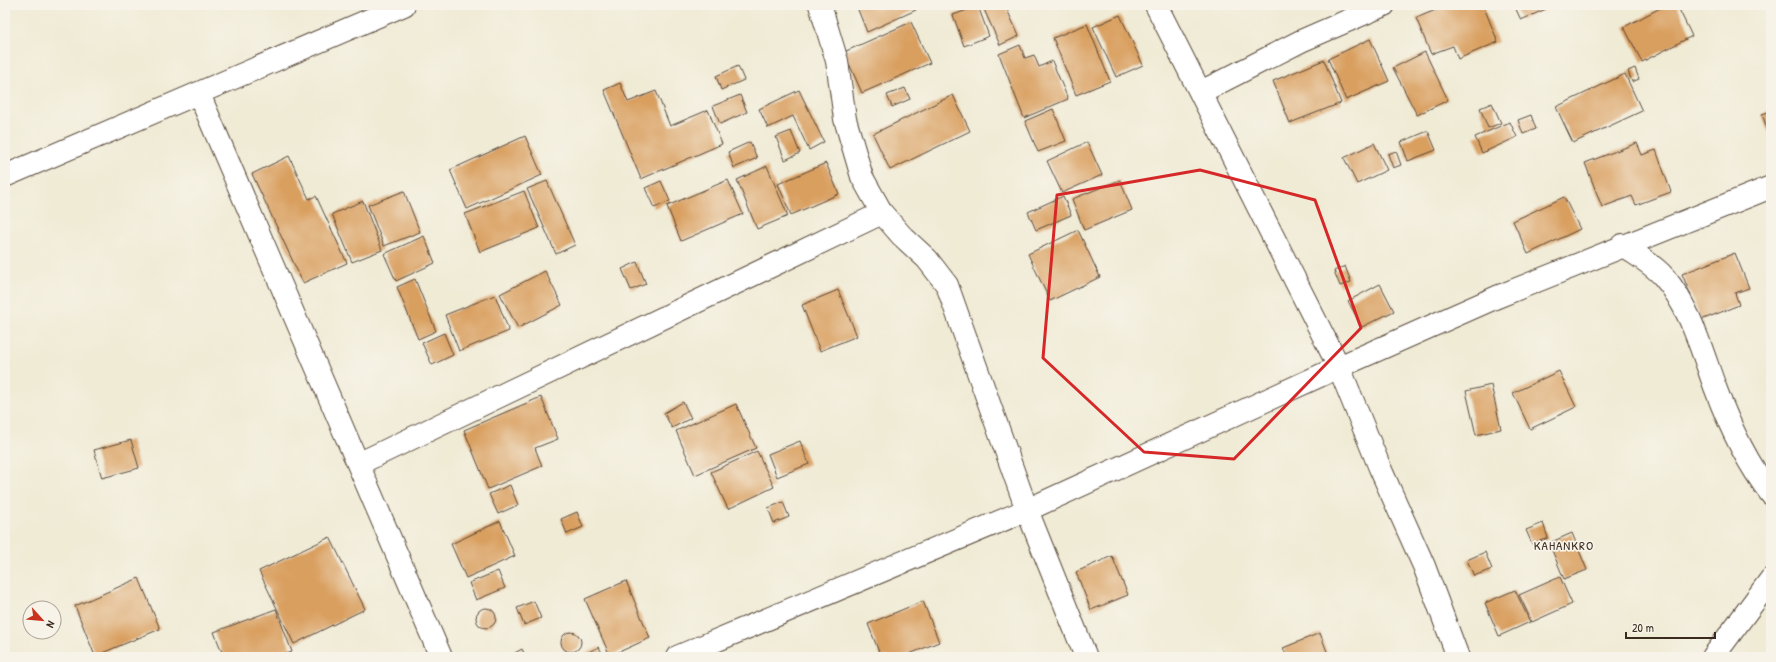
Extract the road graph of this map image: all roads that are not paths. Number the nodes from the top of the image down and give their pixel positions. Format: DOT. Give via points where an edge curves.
graph roads {
  1 [pos="404,5"];
  2 [pos="820,5"];
  3 [pos="1156,5"];
  4 [pos="1384,5"];
  5 [pos="1201,92"];
  6 [pos="199,94"];
  7 [pos="5,176"];
  8 [pos="1771,187"];
  9 [pos="882,213"];
  10 [pos="1622,245"];
  11 [pos="1339,366"];
  12 [pos="358,464"];
  13 [pos="1771,494"];
  14 [pos="1027,510"];
  15 [pos="1771,579"];
  16 [pos="441,657"];
  17 [pos="676,657"];
  18 [pos="1086,657"];
  19 [pos="1458,657"];
  20 [pos="1714,657"];
  1 -- 6 [label="street"];
  2 -- 9 [label="street" via="837,61 845,119 853,148 862,177"];
  3 -- 5 [label="street"];
  4 -- 5 [label="street" via="1301,41"];
  5 -- 11 [label="street"];
  6 -- 7 [label="street"];
  6 -- 12 [label="street"];
  8 -- 10 [label="street"];
  9 -- 12 [label="street"];
  9 -- 14 [label="street" via="927,259 947,286"];
  10 -- 11 [label="street"];
  10 -- 13 [label="street" via="1663,275 1678,296 1695,332 1734,432 1756,475"];
  11 -- 14 [label="street"];
  11 -- 19 [label="street" via="1380,468 1424,566"];
  12 -- 16 [label="street"];
  14 -- 17 [label="street"];
  14 -- 18 [label="street"];
  15 -- 20 [label="street"];
}
